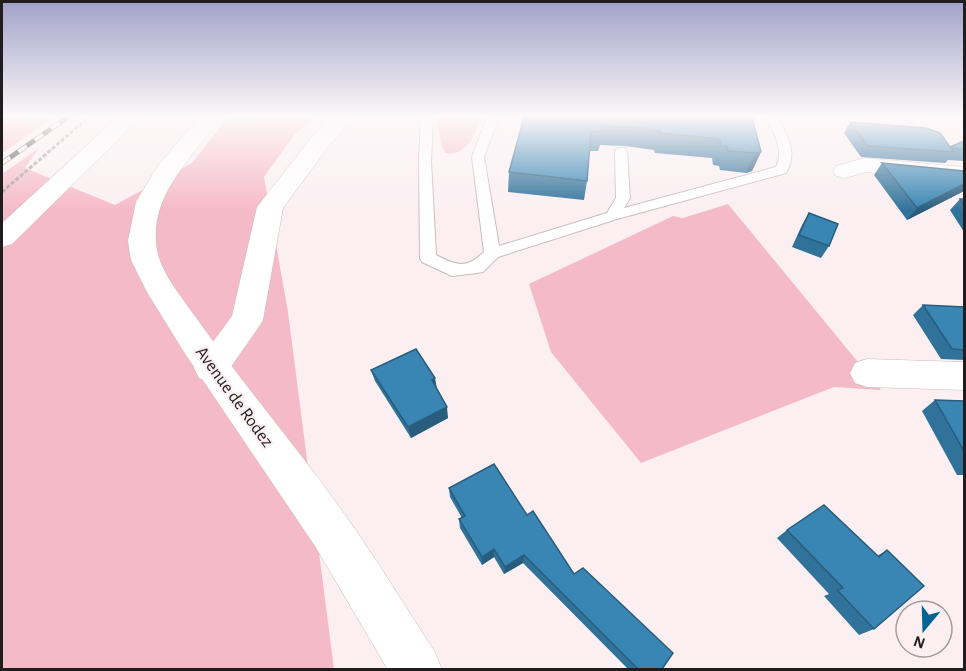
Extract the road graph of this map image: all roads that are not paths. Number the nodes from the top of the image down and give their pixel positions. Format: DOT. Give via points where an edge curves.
graph roads {
  1 [pos="75,148"];
  2 [pos="98,148"];
  3 [pos="183,148"];
  4 [pos="315,148"];
  5 [pos="426,148"];
  6 [pos="480,148"];
  7 [pos="786,148"];
  8 [pos="621,150"];
  9 [pos="845,171"];
  10 [pos="964,174"];
  11 [pos="2,214"];
  12 [pos="612,216"];
  13 [pos="2,238"];
  14 [pos="492,253"];
  15 [pos="211,368"];
  16 [pos="867,373"];
  17 [pos="964,376"];
  18 [pos="417,669"];
  1 -- 11 [label="main road"];
  2 -- 13 [label="main road"];
  3 -- 15 [label="main road, Avenue de Rodez" via="154,189 141,243 155,281"];
  4 -- 15 [label="main road" via="270,207 247,320"];
  5 -- 14 [label="lane" via="428,258 452,270 477,268"];
  6 -- 14 [label="lane" via="477,157"];
  7 -- 12 [label="lane" via="787,158 781,170"];
  8 -- 12 [label="lane" via="623,198"];
  9 -- 10 [label="main road" via="865,165"];
  12 -- 14 [label="lane"];
  15 -- 18 [label="main road, Avenue de Rodez" via="318,513"];
  16 -- 17 [label="main road"];
}
